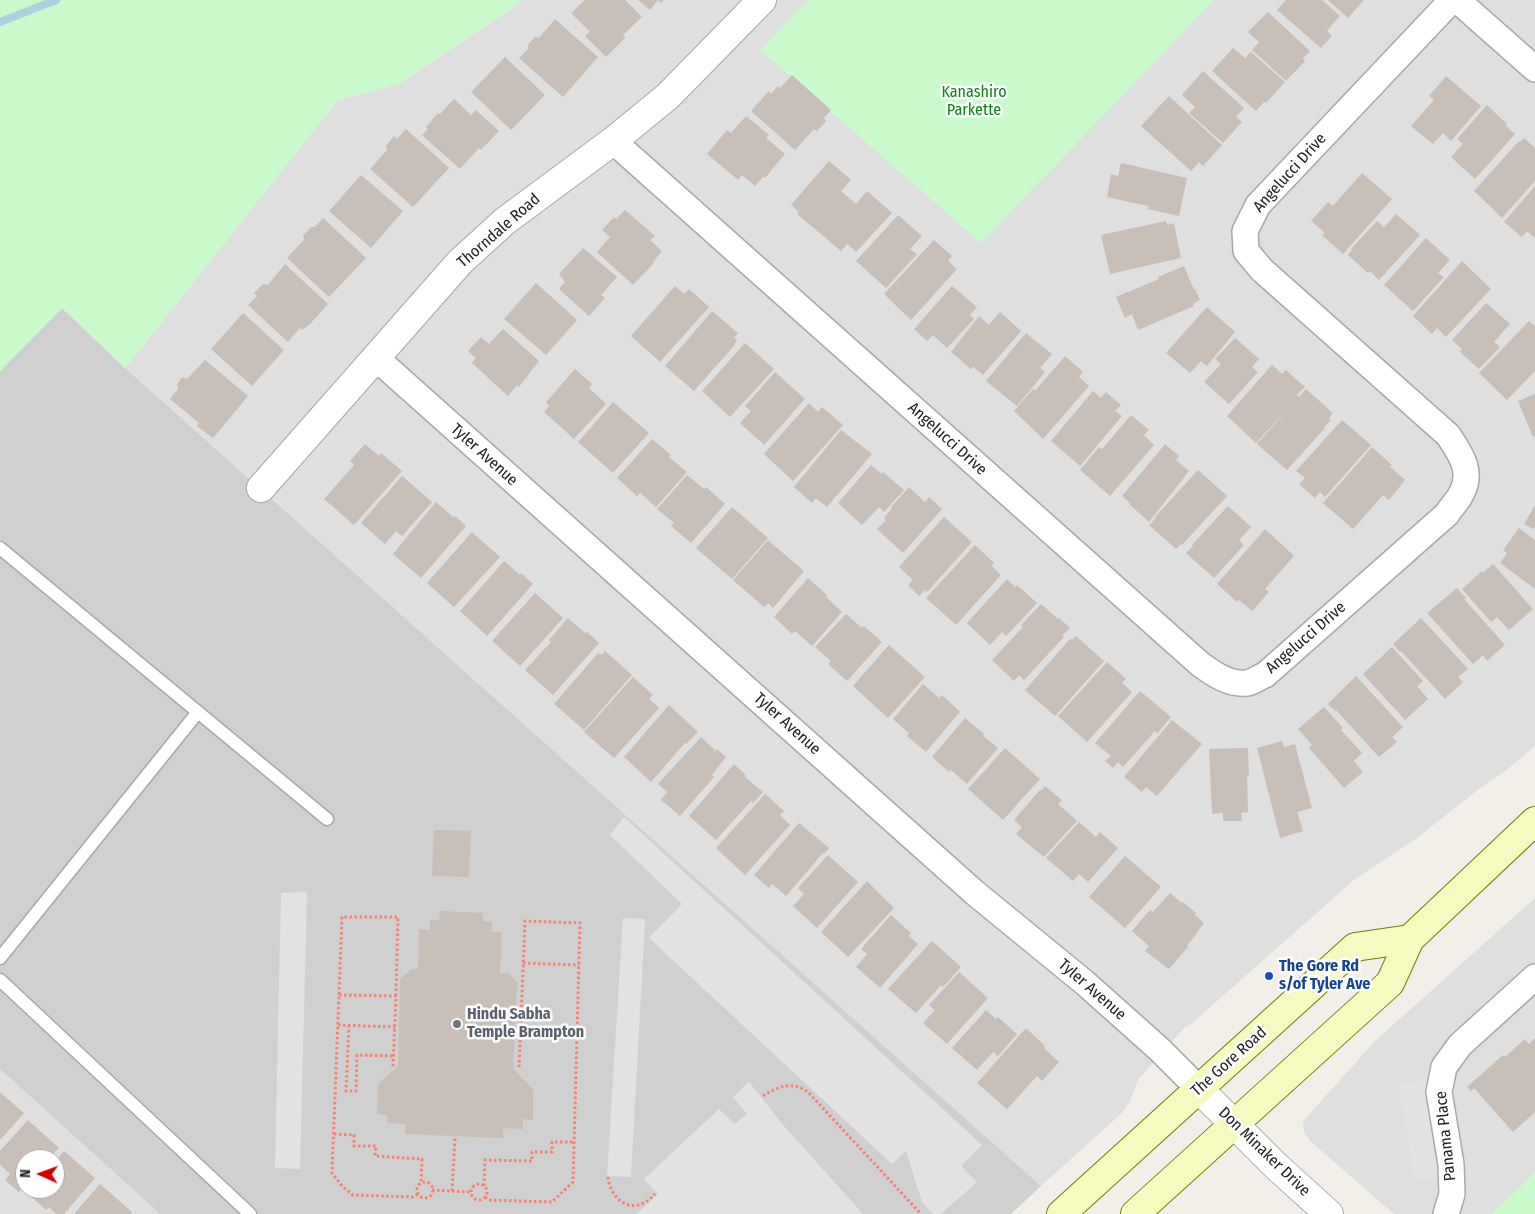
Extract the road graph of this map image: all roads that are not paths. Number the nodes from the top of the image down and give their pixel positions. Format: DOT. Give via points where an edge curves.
graph roads {
  1 [pos="762,0"];
  2 [pos="1452,0"];
  3 [pos="1457,0"];
  4 [pos="1535,69"];
  5 [pos="613,141"];
  6 [pos="376,358"];
  7 [pos="261,488"];
  8 [pos="0,548"];
  9 [pos="198,712"];
  10 [pos="327,819"];
  11 [pos="1535,821"];
  12 [pos="1410,939"];
  13 [pos="0,958"];
  14 [pos="1535,977"];
  15 [pos="0,980"];
  16 [pos="1199,1089"];
  17 [pos="1234,1124"];
  18 [pos="250,1214"];
  19 [pos="1061,1214"];
  20 [pos="1135,1214"];
  21 [pos="1329,1214"];
  22 [pos="1446,1214"];
  1 -- 5 [label="street, Thorndale Road" via="668,96"];
  2 -- 5 [label="street, Angelucci Drive" via="1258,205 1245,231 1246,251 1262,270 1448,435 1463,458 1467,476 1462,493 1447,514 1265,675 1248,683 1229,681 1200,664"];
  3 -- 4 [label="street"];
  5 -- 6 [label="street, Thorndale Road" via="505,221 460,262"];
  6 -- 7 [label="street, Thorndale Road"];
  6 -- 16 [label="street, Tyler Avenue" via="975,893 1085,983"];
  8 -- 9 [label="lane"];
  9 -- 10 [label="lane"];
  9 -- 13 [label="lane"];
  11 -- 12 [label="main road"];
  12 -- 16 [label="main road, The Gore Road" via="1355,947"];
  12 -- 17 [label="main road" via="1390,983"];
  14 -- 22 [label="street, Panama Place" via="1460,1045 1444,1067 1438,1092 1451,1164 1452,1194"];
  15 -- 18 [label="lane"];
  16 -- 17 [label="street, Don Minaker Drive"];
  16 -- 19 [label="main road, The Gore Road"];
  17 -- 20 [label="main road"];
  17 -- 21 [label="street, Don Minaker Drive"];
}
